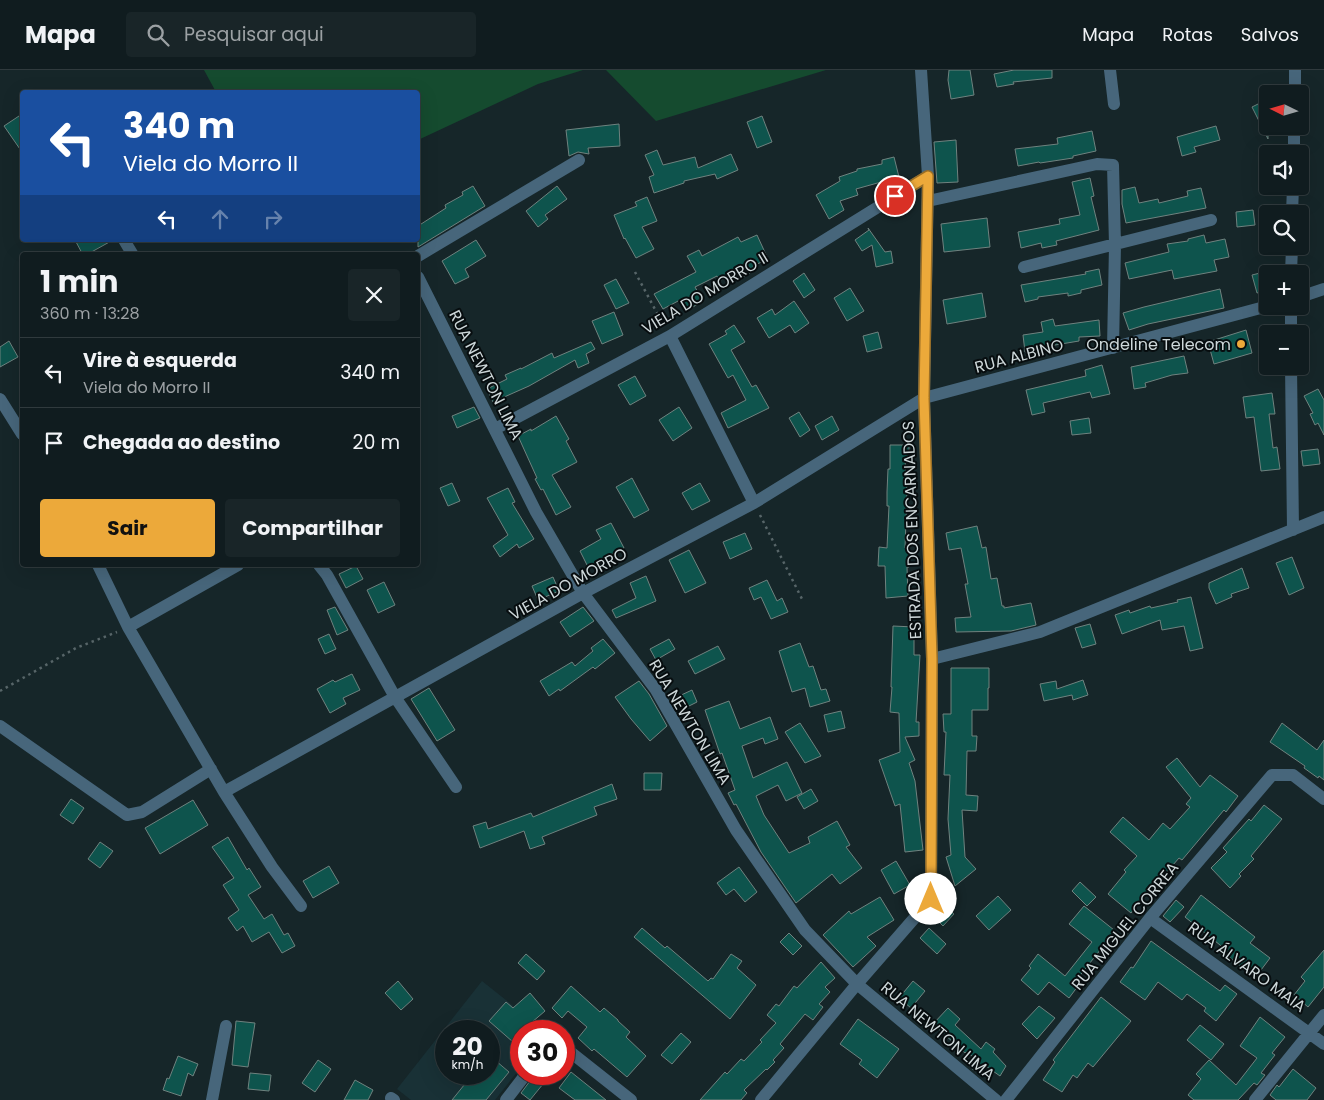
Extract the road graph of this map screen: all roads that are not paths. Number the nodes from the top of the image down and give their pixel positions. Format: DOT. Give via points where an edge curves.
graph roads {
  1 [pos="921,70"];
  2 [pos="1110,70"];
  3 [pos="1295,70"];
  4 [pos="1295,85"];
  5 [pos="1114,104"];
  6 [pos="579,160"];
  7 [pos="928,176"];
  8 [pos="928,201"];
  9 [pos="1211,220"];
  10 [pos="1115,245"];
  11 [pos="420,255"];
  12 [pos="1024,266"];
  13 [pos="420,281"];
  14 [pos="1324,289"];
  15 [pos="1309,294"];
  16 [pos="1259,308"];
  17 [pos="670,336"];
  18 [pos="1113,348"];
  19 [pos="1292,375"];
  20 [pos="924,398"];
  21 [pos="0,399"];
  22 [pos="494,429"];
  23 [pos="20,431"];
  24 [pos="754,503"];
  25 [pos="1324,517"];
  26 [pos="1293,530"];
  27 [pos="99,567"];
  28 [pos="234,567"];
  29 [pos="321,567"];
  30 [pos="583,593"];
  31 [pos="128,627"];
  32 [pos="932,659"];
  33 [pos="395,697"];
  34 [pos="0,726"];
  35 [pos="211,769"];
  36 [pos="456,787"];
  37 [pos="224,792"];
  38 [pos="1324,800"];
  39 [pos="301,906"];
  40 [pos="1150,918"];
  41 [pos="857,984"];
  42 [pos="1324,1015"];
  43 [pos="226,1026"];
  44 [pos="1310,1033"];
  45 [pos="1324,1044"];
  46 [pos="575,1056"];
  47 [pos="518,1085"];
  48 [pos="212,1100"];
  49 [pos="506,1100"];
  50 [pos="631,1100"];
  51 [pos="761,1100"];
  52 [pos="996,1100"];
  53 [pos="1006,1100"];
  54 [pos="1255,1100"];
  1 -- 7 [label="street, ESTRADA DOS ENCARNADOS"];
  2 -- 5 [label="street"];
  3 -- 4 [label="street"];
  6 -- 11 [label="street"];
  7 -- 8 [label="street, ESTRADA DOS ENCARNADOS"];
  7 -- 17 [label="street, VIELA DO MORRO II"];
  8 -- 10 [label="street" via="1097,164 1113,165"];
  8 -- 20 [label="street, ESTRADA DOS ENCARNADOS"];
  9 -- 10 [label="street"];
  10 -- 12 [label="street"];
  10 -- 18 [label="street"];
  13 -- 22 [label="street, RUA NEWTON LIMA"];
  14 -- 15 [label="street"];
  16 -- 18 [label="street, RUA ALBINO"];
  17 -- 22 [label="street, VIELA DO MORRO II"];
  17 -- 24 [label="street"];
  18 -- 20 [label="street, RUA ALBINO"];
  19 -- 26 [label="street"];
  20 -- 24 [label="street, VIELA DO MORRO"];
  20 -- 32 [label="street, ESTRADA DOS ENCARNADOS"];
  21 -- 23 [label="street"];
  22 -- 30 [label="street, RUA NEWTON LIMA" via="536,512"];
  24 -- 30 [label="street, VIELA DO MORRO"];
  25 -- 26 [label="street"];
  26 -- 32 [label="street" via="1040,632"];
  27 -- 31 [label="street"];
  28 -- 31 [label="street"];
  29 -- 33 [label="street"];
  30 -- 33 [label="street, VIELA DO MORRO"];
  30 -- 41 [label="street, RUA NEWTON LIMA" via="656,690 736,830 805,930"];
  31 -- 35 [label="street"];
  32 -- 41 [label="street, ESTRADA DOS ENCARNADOS" via="931,899"];
  33 -- 36 [label="street"];
  33 -- 37 [label="street, VIELA DO MORRO"];
  34 -- 35 [label="street" via="128,815 142,812"];
  35 -- 37 [label="street"];
  37 -- 39 [label="street"];
  38 -- 40 [label="street, RUA MIGUEL CORREA" via="1293,775 1272,775"];
  40 -- 44 [label="street, RUA ÁLVARO MAIA"];
  40 -- 53 [label="street, RUA MIGUEL CORREA"];
  41 -- 51 [label="street"];
  41 -- 52 [label="street, RUA NEWTON LIMA"];
  42 -- 44 [label="street"];
  43 -- 48 [label="street"];
  44 -- 45 [label="street, RUA ÁLVARO MAIA"];
  44 -- 54 [label="street"];
  46 -- 50 [label="street"];
  47 -- 49 [label="street"];
}
